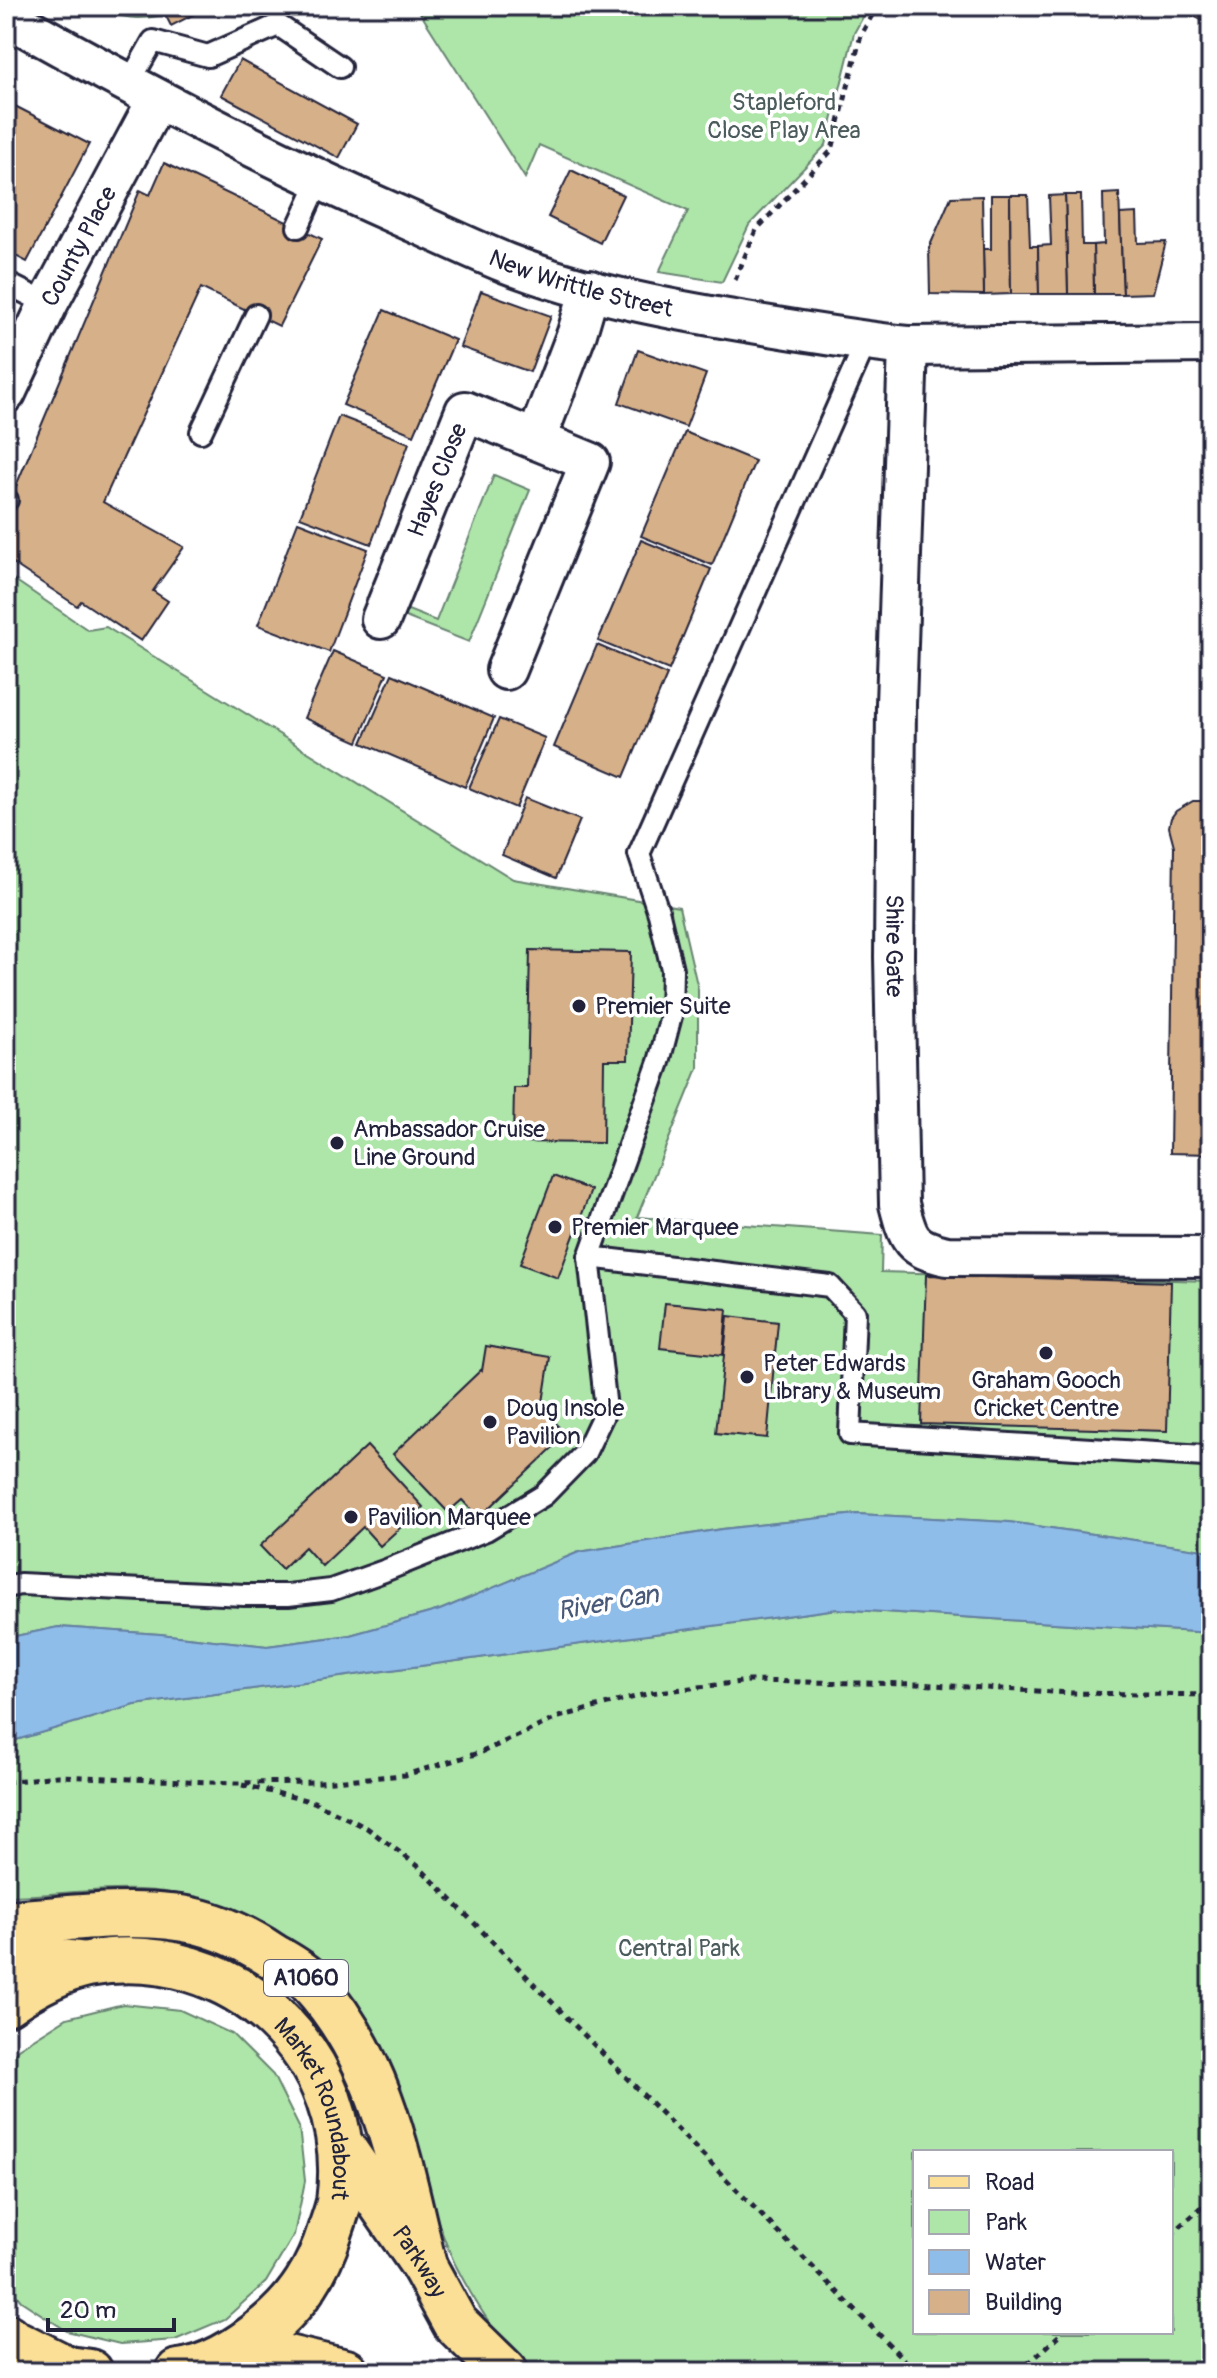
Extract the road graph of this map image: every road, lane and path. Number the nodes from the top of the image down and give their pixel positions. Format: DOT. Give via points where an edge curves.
graph roads {
  1 [pos="877,6"];
  2 [pos="6,16"];
  3 [pos="340,67"];
  4 [pos="143,93"];
  5 [pos="319,181"];
  6 [pos="298,227"];
  7 [pos="6,283"];
  8 [pos="590,289"];
  9 [pos="48,304"];
  10 [pos="256,315"];
  11 [pos="718,318"];
  12 [pos="866,342"];
  13 [pos="1211,343"];
  14 [pos="908,346"];
  15 [pos="6,393"];
  16 [pos="201,432"];
  17 [pos="536,440"];
  18 [pos="381,619"];
  19 [pos="506,670"];
  20 [pos="589,1257"];
  21 [pos="1211,1257"];
  22 [pos="1204,1456"];
  23 [pos="6,1587"];
  24 [pos="1211,1695"];
  25 [pos="6,1782"];
  26 [pos="234,1783"];
  27 [pos="6,1923"];
  28 [pos="6,1955"];
  29 [pos="85,1964"];
  30 [pos="6,2003"];
  31 [pos="340,2144"];
  32 [pos="1211,2199"];
  33 [pos="1173,2233"];
  34 [pos="424,2266"];
  35 [pos="1061,2334"];
  36 [pos="6,2336"];
  37 [pos="241,2347"];
  38 [pos="90,2372"];
  39 [pos="184,2372"];
  40 [pos="346,2372"];
  41 [pos="505,2372"];
  42 [pos="916,2372"];
  43 [pos="1019,2372"];
  1 -- 11 [label="path" via="861,35 832,150 756,230"];
  2 -- 4 [label="street, New Writtle Street"];
  3 -- 4 [label="lane" via="278,25 208,56 153,41"];
  4 -- 5 [label="street, New Writtle Street"];
  4 -- 9 [label="street, County Place"];
  5 -- 6 [label="lane"];
  5 -- 8 [label="street, New Writtle Street" via="507,263"];
  7 -- 9 [label="lane"];
  8 -- 11 [label="street, New Writtle Street"];
  8 -- 17 [label="street"];
  9 -- 15 [label="street, County Place"];
  10 -- 16 [label="lane"];
  11 -- 12 [label="street, New Writtle Street"];
  12 -- 14 [label="street, New Writtle Street"];
  12 -- 20 [label="lane" via="639,854 672,969 671,1016"];
  13 -- 14 [label="street, New Writtle Street"];
  14 -- 21 [label="street, Shire Gate" via="894,957 899,1204 906,1232 923,1251 947,1256"];
  17 -- 18 [label="street, Hayes Close" via="465,411"];
  17 -- 19 [label="street, Hayes Close" via="590,462"];
  20 -- 22 [label="lane" via="830,1286 855,1313 850,1434"];
  20 -- 23 [label="lane" via="606,1409 585,1453 544,1495 486,1530 331,1590 244,1595"];
  24 -- 26 [label="path" via="749,1681 650,1693 559,1717 482,1752 405,1775"];
  25 -- 26 [label="path" via="57,1776"];
  26 -- 42 [label="path" via="314,1802 367,1828 418,1866"];
  27 -- 34 [label="main road, A1060" via="110,1915 172,1917 220,1928 309,1980 342,2020 372,2076"];
  28 -- 29 [label="main road, A1060"];
  29 -- 30 [label="main road, Market Roundabout / A1060" via="36,1983"];
  29 -- 31 [label="main road, Market Roundabout / A1060" via="138,1959 197,1970 250,1996 294,2036 325,2086"];
  31 -- 34 [label="main road, Parkway / A1060"];
  31 -- 37 [label="main road, Market Roundabout / A1060" via="339,2204 321,2260 288,2310"];
  32 -- 33 [label="path"];
  34 -- 41 [label="main road, Parkway / A1060" via="455,2323"];
  35 -- 43 [label="path"];
  36 -- 38 [label="main road" via="68,2369"];
  37 -- 39 [label="main road, Market Roundabout / A1060"];
  37 -- 40 [label="main road"];
}
